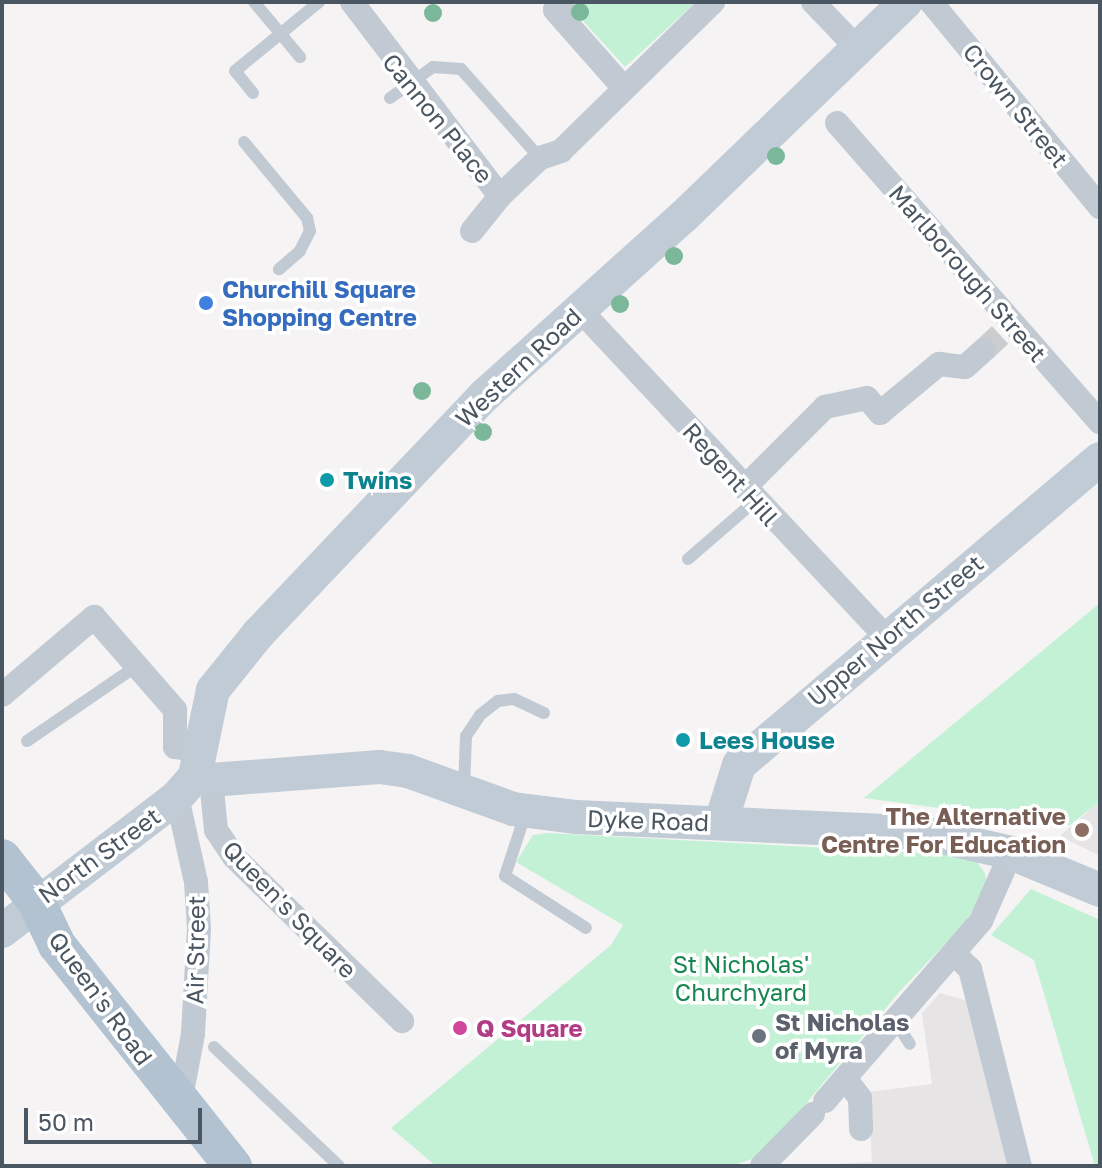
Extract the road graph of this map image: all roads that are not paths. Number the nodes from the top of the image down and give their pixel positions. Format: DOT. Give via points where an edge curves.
graph roads {
  1 [pos="254,2"];
  2 [pos="319,2"];
  3 [pos="352,2"];
  4 [pos="563,2"];
  5 [pos="713,2"];
  6 [pos="813,2"];
  7 [pos="906,2"];
  8 [pos="931,2"];
  9 [pos="857,48"];
  10 [pos="300,57"];
  11 [pos="622,86"];
  12 [pos="253,93"];
  13 [pos="390,98"];
  14 [pos="837,123"];
  15 [pos="244,142"];
  16 [pos="540,158"];
  17 [pos="500,196"];
  18 [pos="1100,207"];
  19 [pos="472,231"];
  20 [pos="279,269"];
  21 [pos="580,310"];
  22 [pos="999,336"];
  23 [pos="1100,422"];
  24 [pos="1100,459"];
  25 [pos="749,495"];
  26 [pos="688,559"];
  27 [pos="885,636"];
  28 [pos="138,665"];
  29 [pos="2,695"];
  30 [pos="544,713"];
  31 [pos="27,741"];
  32 [pos="196,776"];
  33 [pos="464,793"];
  34 [pos="526,811"];
  35 [pos="721,822"];
  36 [pos="1011,853"];
  37 [pos="2,858"];
  38 [pos="1100,890"];
  39 [pos="36,901"];
  40 [pos="586,928"];
  41 [pos="2,931"];
  42 [pos="954,954"];
  43 [pos="402,1021"];
  44 [pos="895,1021"];
  45 [pos="910,1044"];
  46 [pos="214,1047"];
  47 [pos="845,1078"];
  48 [pos="180,1103"];
  49 [pos="861,1129"];
  50 [pos="776,1162"];
  51 [pos="233,1166"];
  52 [pos="339,1166"];
  53 [pos="1020,1166"];
  1 -- 10 [label="lane, bridge"];
  2 -- 12 [label="lane" via="235,71"];
  3 -- 17 [label="street, Cannon Place"];
  4 -- 11 [label="street" via="555,10"];
  5 -- 11 [label="street"];
  6 -- 9 [label="street"];
  7 -- 9 [label="street, Western Road"];
  8 -- 18 [label="street, Crown Street"];
  9 -- 21 [label="street, Western Road"];
  11 -- 16 [label="street" via="610,106 561,151"];
  13 -- 16 [label="lane, bridge" via="433,67 461,69"];
  14 -- 22 [label="street, Marlborough Street"];
  15 -- 20 [label="lane" via="307,218 308,241"];
  16 -- 17 [label="street"];
  17 -- 19 [label="street, Cannon Place"];
  21 -- 25 [label="street, Regent Hill"];
  21 -- 32 [label="street, Western Road" via="485,395 234,660 213,690"];
  22 -- 23 [label="street, Marlborough Street"];
  22 -- 25 [label="street" via="965,367 939,364 880,413 867,398 825,407"];
  24 -- 27 [label="street, Upper North Street"];
  25 -- 26 [label="lane"];
  25 -- 27 [label="street, Regent Hill"];
  27 -- 35 [label="street, Upper North Street" via="739,765"];
  28 -- 29 [label="street" via="94,617"];
  28 -- 31 [label="lane"];
  28 -- 32 [label="street" via="175,710 175,747"];
  30 -- 33 [label="lane" via="514,699 498,701 480,715 463,750"];
  32 -- 33 [label="street, Dyke Road" via="380,767"];
  32 -- 39 [label="street, North Street"];
  32 -- 43 [label="street, Queen's Square" via="216,830 234,857"];
  32 -- 48 [label="street, Air Street" via="199,929 193,1034"];
  33 -- 34 [label="street, Dyke Road"];
  34 -- 35 [label="street, Dyke Road"];
  34 -- 40 [label="lane" via="505,876"];
  35 -- 36 [label="street, Dyke Road" via="924,833"];
  36 -- 38 [label="street, Dyke Road"];
  36 -- 42 [label="street" via="981,921"];
  37 -- 39 [label="main road, Queen's Road"];
  39 -- 41 [label="street, North Street"];
  39 -- 48 [label="main road, Queen's Road" via="57,945"];
  42 -- 44 [label="street"];
  42 -- 53 [label="street" via="970,969"];
  44 -- 45 [label="lane"];
  44 -- 47 [label="street"];
  46 -- 52 [label="lane"];
  47 -- 49 [label="street" via="860,1098"];
  47 -- 50 [label="street"];
  48 -- 51 [label="main road, Queen's Road"];
}
